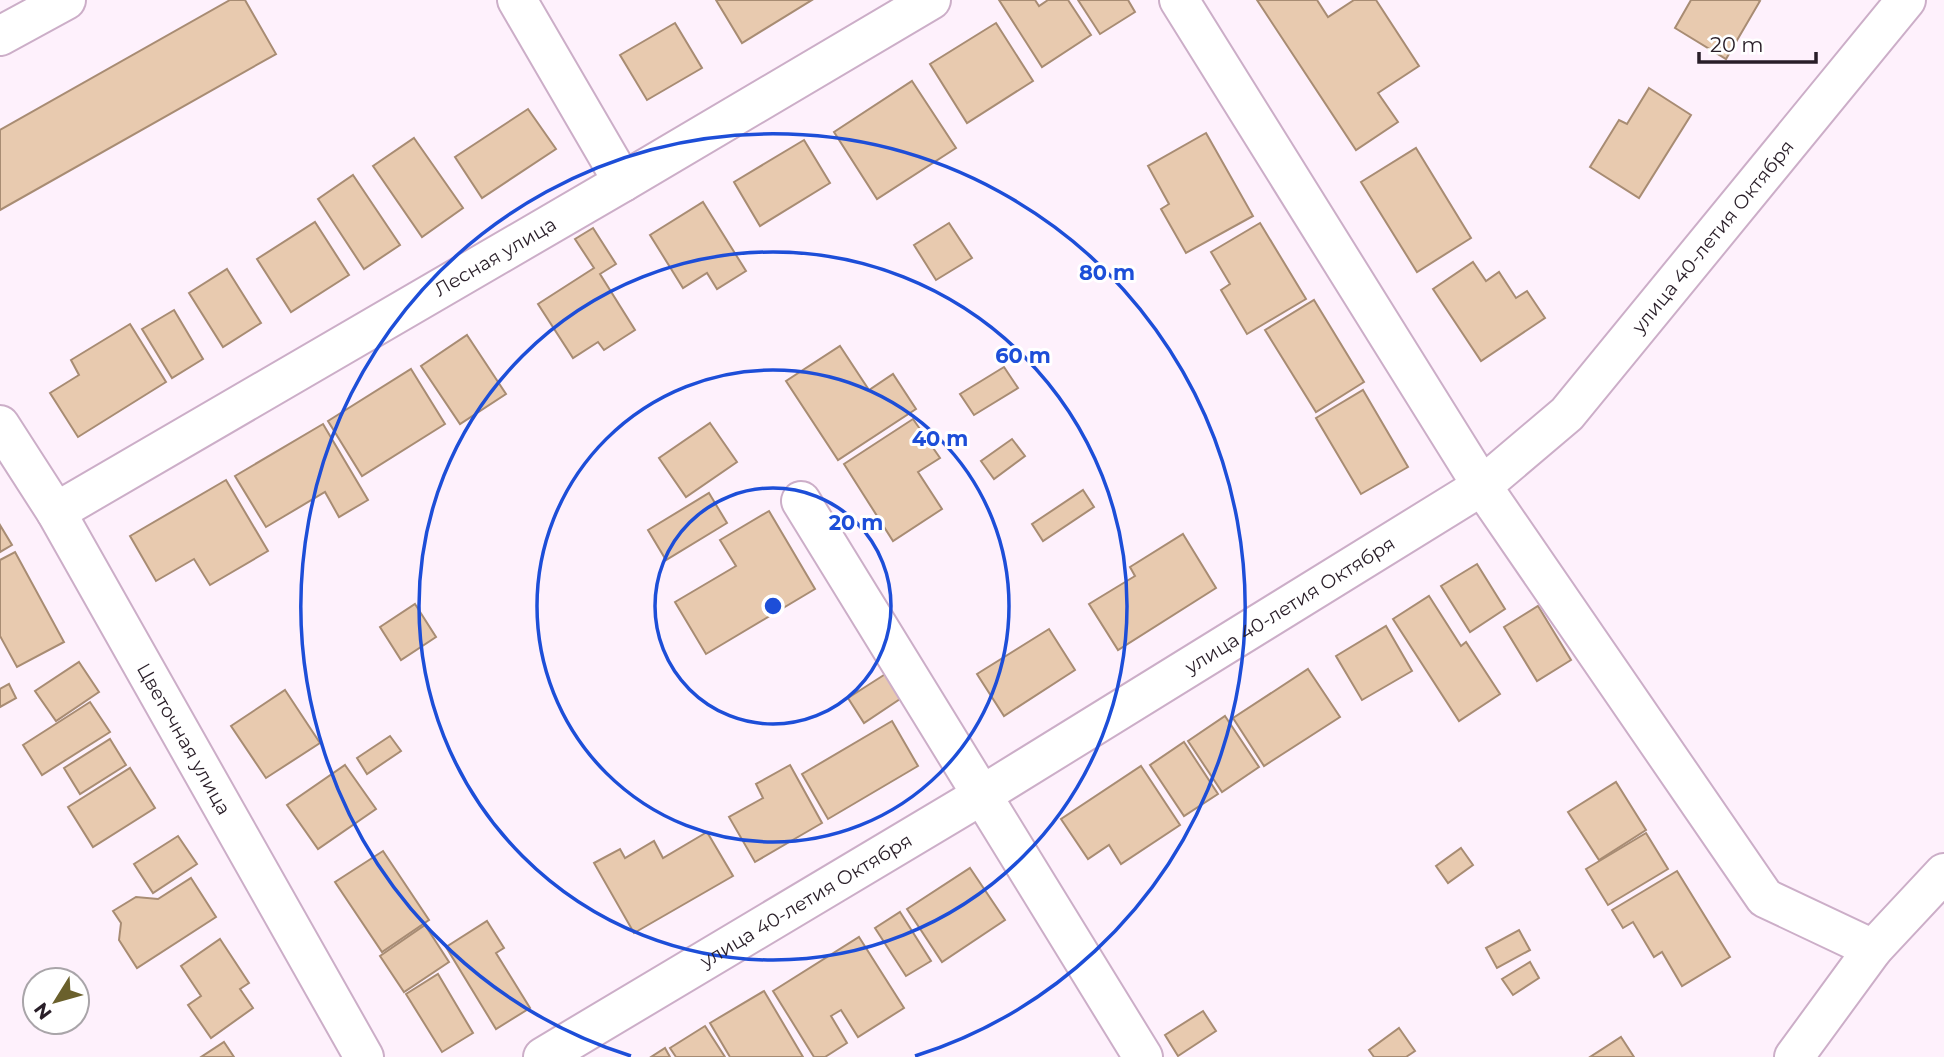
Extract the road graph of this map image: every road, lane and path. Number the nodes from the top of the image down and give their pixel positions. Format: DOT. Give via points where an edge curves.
graph roads {
  1 [pos="66,0"];
  2 [pos="517,0"];
  3 [pos="931,0"];
  4 [pos="1179,0"];
  5 [pos="1906,0"];
  6 [pos="0,36"];
  7 [pos="623,182"];
  8 [pos="0,425"];
  9 [pos="1482,486"];
  10 [pos="801,500"];
  11 [pos="56,512"];
  12 [pos="982,795"];
  13 [pos="1944,873"];
  14 [pos="1873,949"];
  15 [pos="364,1057"];
  16 [pos="543,1057"];
  17 [pos="1143,1057"];
  18 [pos="1794,1057"];
  1 -- 6 [label="street"];
  2 -- 7 [label="street"];
  3 -- 7 [label="street, Лесная улица"];
  4 -- 9 [label="street"];
  5 -- 9 [label="street, улица 40-летия Октября" via="1567,414"];
  7 -- 11 [label="street, Лесная улица"];
  8 -- 11 [label="street, Цветочная улица"];
  9 -- 12 [label="street, улица 40-летия Октября"];
  9 -- 14 [label="street" via="1765,898"];
  10 -- 12 [label="street"];
  11 -- 15 [label="street, Цветочная улица"];
  12 -- 16 [label="street, улица 40-летия Октября"];
  12 -- 17 [label="street"];
  13 -- 14 [label="street"];
  14 -- 18 [label="street"];
}
